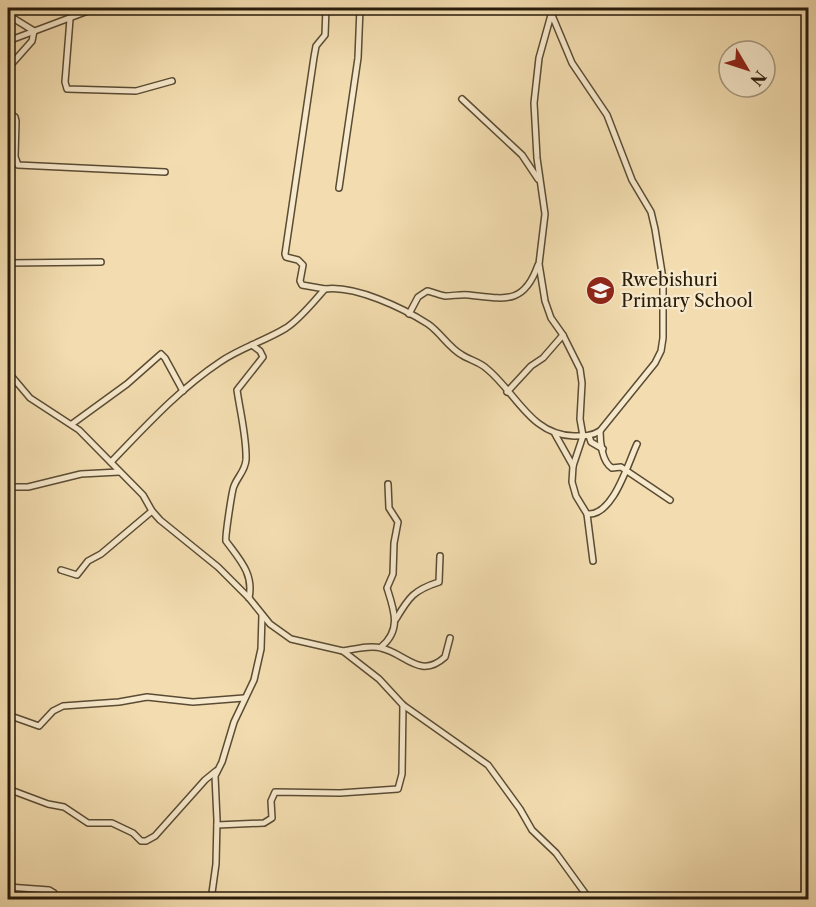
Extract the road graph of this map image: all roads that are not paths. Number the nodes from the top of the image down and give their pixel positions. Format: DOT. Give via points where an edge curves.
graph roads {
  1 [pos="96,8"];
  2 [pos="326,8"];
  3 [pos="360,8"];
  4 [pos="549,8"];
  5 [pos="552,14"];
  6 [pos="8,15"];
  7 [pos="70,19"];
  8 [pos="34,31"];
  9 [pos="8,41"];
  10 [pos="8,68"];
  11 [pos="172,81"];
  12 [pos="462,99"];
  13 [pos="8,112"];
  14 [pos="165,172"];
  15 [pos="540,183"];
  16 [pos="339,188"];
  17 [pos="101,262"];
  18 [pos="8,263"];
  19 [pos="538,264"];
  20 [pos="325,289"];
  21 [pos="409,314"];
  22 [pos="563,335"];
  23 [pos="252,345"];
  24 [pos="8,372"];
  25 [pos="183,391"];
  26 [pos="507,392"];
  27 [pos="72,424"];
  28 [pos="600,431"];
  29 [pos="555,434"];
  30 [pos="586,436"];
  31 [pos="637,444"];
  32 [pos="603,450"];
  33 [pos="111,462"];
  34 [pos="573,466"];
  35 [pos="625,471"];
  36 [pos="119,472"];
  37 [pos="388,484"];
  38 [pos="8,487"];
  39 [pos="670,500"];
  40 [pos="152,511"];
  41 [pos="587,514"];
  42 [pos="440,556"];
  43 [pos="593,561"];
  44 [pos="61,570"];
  45 [pos="249,598"];
  46 [pos="262,615"];
  47 [pos="396,619"];
  48 [pos="450,638"];
  49 [pos="381,647"];
  50 [pos="343,651"];
  51 [pos="244,698"];
  52 [pos="403,705"];
  53 [pos="8,715"];
  54 [pos="216,771"];
  55 [pos="10,790"];
  56 [pos="8,797"];
  57 [pos="217,825"];
  58 [pos="8,887"];
  59 [pos="56,900"];
  60 [pos="211,900"];
  61 [pos="590,900"];
  1 -- 7 [label="street"];
  2 -- 20 [label="street" via="325,35 316,46 314,57 285,254 303,265 302,285"];
  3 -- 16 [label="street" via="357,69"];
  4 -- 5 [label="street"];
  5 -- 15 [label="street" via="539,58 535,94"];
  5 -- 28 [label="street" via="572,63 607,115 632,180 651,212 663,279 661,351"];
  6 -- 8 [label="street"];
  7 -- 8 [label="street"];
  7 -- 11 [label="street" via="67,89 136,91"];
  8 -- 9 [label="street"];
  8 -- 10 [label="street" via="32,41"];
  12 -- 15 [label="street" via="522,154"];
  13 -- 14 [label="street" via="16,121 18,165"];
  15 -- 19 [label="street" via="545,214"];
  17 -- 18 [label="street"];
  19 -- 21 [label="street" via="531,282 520,294 499,300 427,291 418,297"];
  19 -- 22 [label="street" via="548,310"];
  20 -- 21 [label="street" via="347,290"];
  20 -- 23 [label="street" via="287,327"];
  21 -- 26 [label="street" via="429,324 462,356 487,368"];
  22 -- 26 [label="street"];
  22 -- 30 [label="street" via="580,369 580,419"];
  23 -- 25 [label="street" via="220,362"];
  23 -- 45 [label="street" via="263,357 237,390 246,458 233,489 225,535 249,575"];
  24 -- 27 [label="street" via="30,398"];
  25 -- 27 [label="street" via="161,354"];
  25 -- 33 [label="street"];
  26 -- 29 [label="street"];
  27 -- 33 [label="street"];
  28 -- 30 [label="street"];
  28 -- 32 [label="street"];
  29 -- 30 [label="street"];
  29 -- 34 [label="street"];
  30 -- 32 [label="street"];
  30 -- 34 [label="street"];
  31 -- 35 [label="street"];
  32 -- 35 [label="street" via="608,465"];
  33 -- 36 [label="street"];
  34 -- 41 [label="street" via="573,487"];
  35 -- 39 [label="street"];
  35 -- 41 [label="street" via="605,508"];
  36 -- 38 [label="street" via="81,474 28,487"];
  36 -- 40 [label="street" via="143,495"];
  37 -- 47 [label="street" via="389,508 398,522 393,574 387,588"];
  40 -- 44 [label="street" via="88,561 77,575"];
  40 -- 45 [label="street"];
  41 -- 43 [label="street"];
  42 -- 47 [label="street" via="439,582 411,596"];
  45 -- 46 [label="street"];
  46 -- 50 [label="street" via="291,639"];
  46 -- 51 [label="street" via="259,662"];
  47 -- 49 [label="street" via="393,633"];
  48 -- 49 [label="street" via="445,657 431,667"];
  49 -- 50 [label="street"];
  50 -- 52 [label="street" via="379,679"];
  51 -- 53 [label="street" via="200,702 147,697 63,706 39,726"];
  51 -- 54 [label="street"];
  52 -- 57 [label="street" via="402,774 398,789 275,792 269,821"];
  52 -- 61 [label="street" via="488,765 532,830 555,853"];
  54 -- 55 [label="street" via="146,841 112,823 88,823 64,807"];
  54 -- 57 [label="street"];
  55 -- 56 [label="street"];
  57 -- 60 [label="street"];
  58 -- 59 [label="street" via="50,890"];
}
